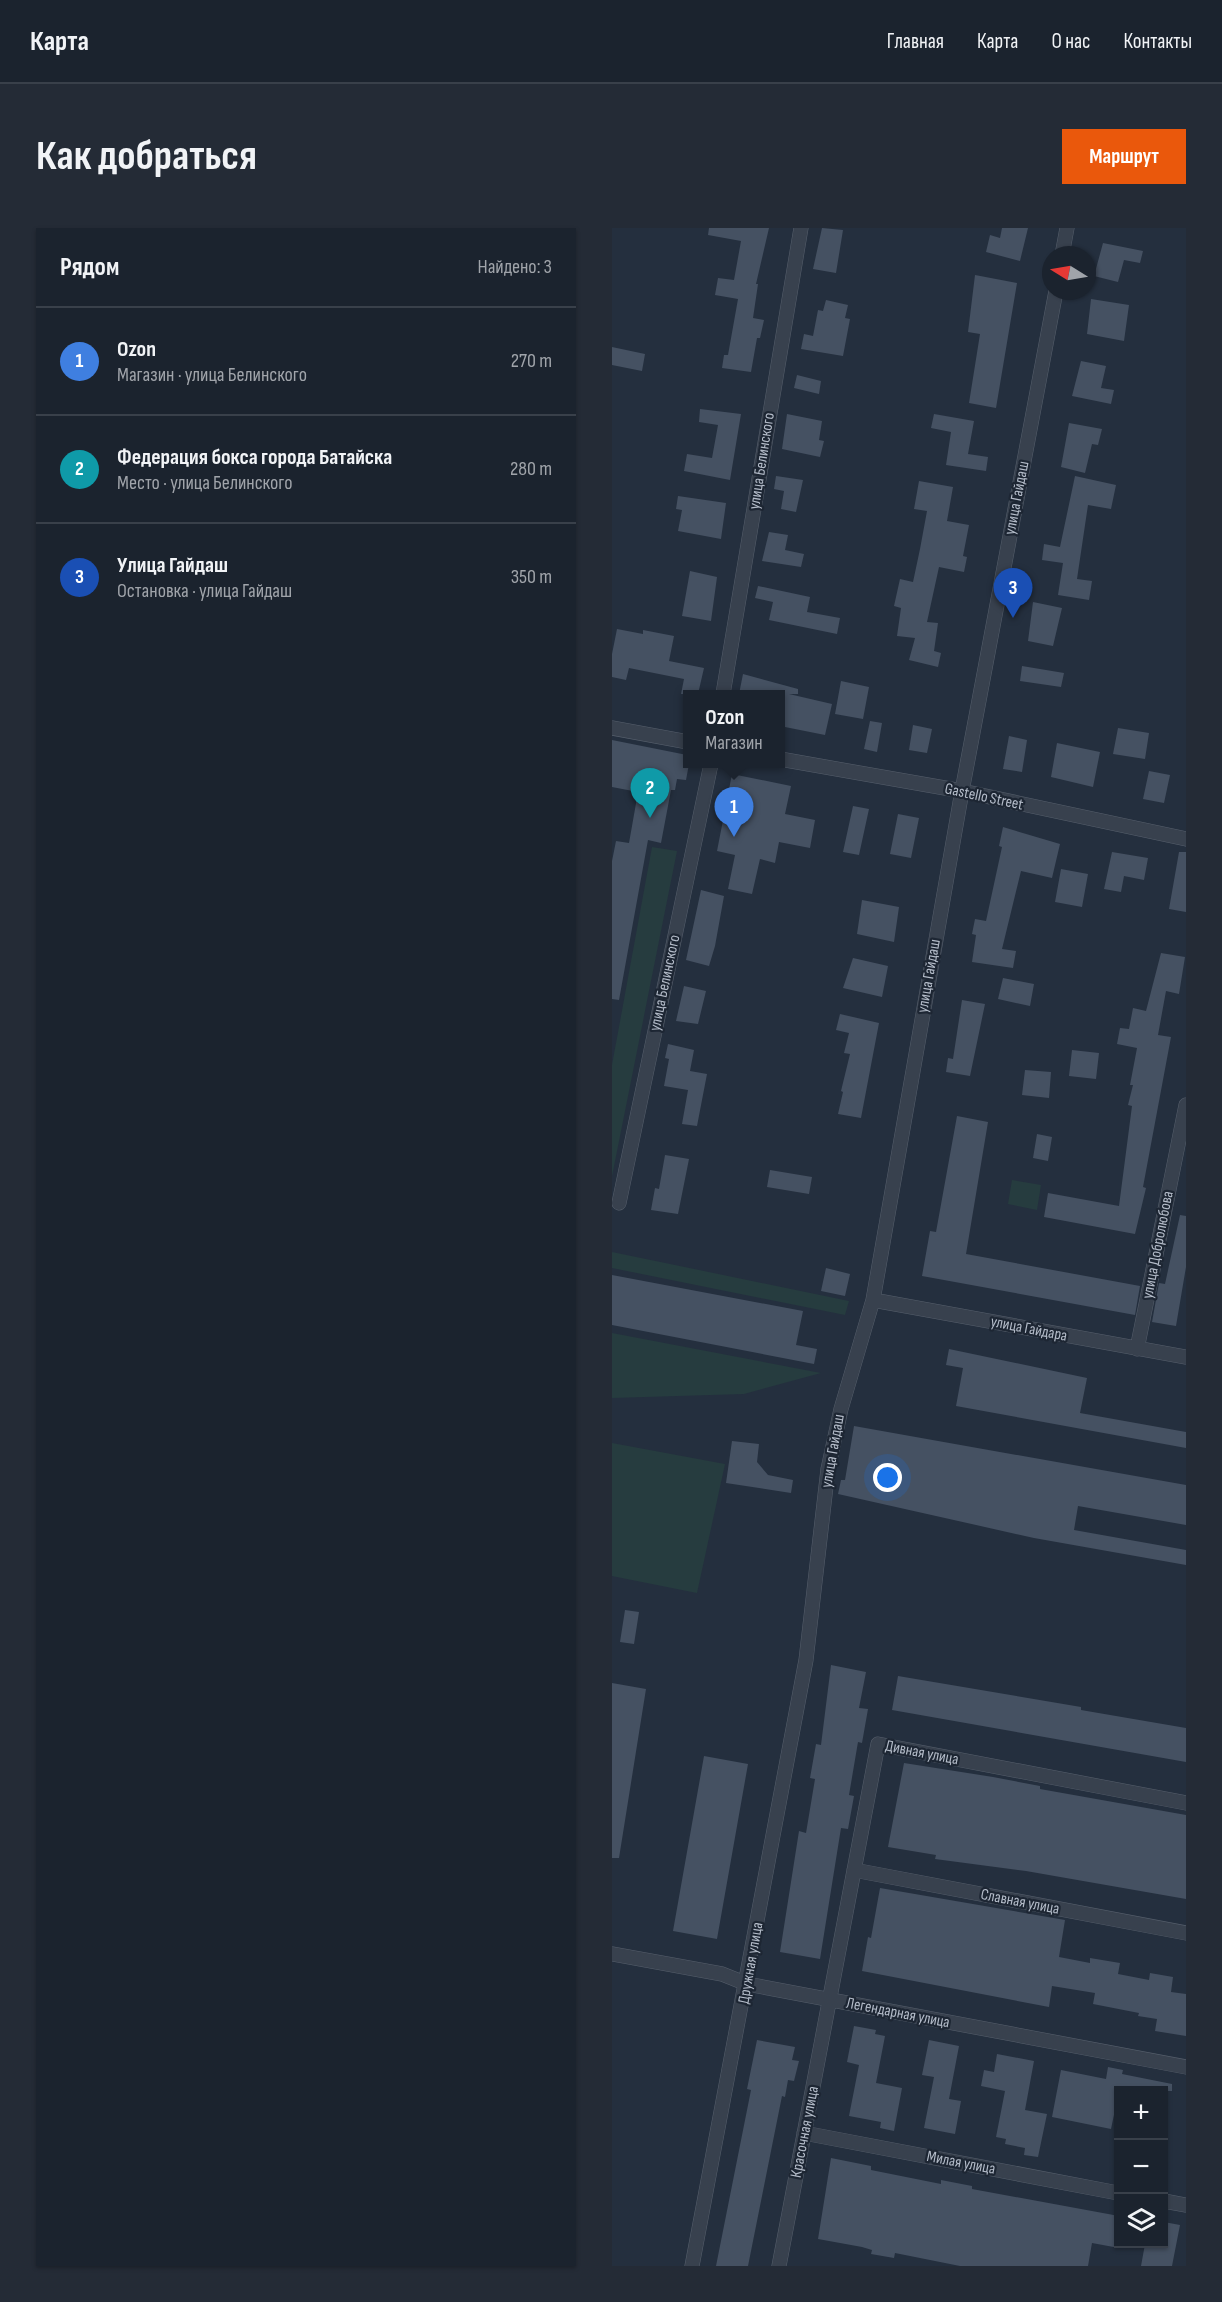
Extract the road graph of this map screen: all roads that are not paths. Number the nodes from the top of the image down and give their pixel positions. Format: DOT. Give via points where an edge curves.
graph roads {
  1 [pos="801,228"];
  2 [pos="1067,228"];
  3 [pos="1064,246"];
  4 [pos="1054,300"];
  5 [pos="724,690"];
  6 [pos="612,728"];
  7 [pos="683,741"];
  8 [pos="785,760"];
  9 [pos="710,768"];
  10 [pos="962,792"];
  11 [pos="1186,839"];
  12 [pos="1186,1105"];
  13 [pos="619,1203"];
  14 [pos="873,1300"];
  15 [pos="1137,1349"];
  16 [pos="1186,1357"];
  17 [pos="806,1660"];
  18 [pos="1186,1803"];
  19 [pos="854,1870"];
  20 [pos="1186,1933"];
  21 [pos="612,1953"];
  22 [pos="747,1984"];
  23 [pos="830,2000"];
  24 [pos="1186,2067"];
  25 [pos="804,2133"];
  26 [pos="1114,2192"];
  27 [pos="1168,2202"];
  28 [pos="1186,2205"];
  29 [pos="692,2266"];
  30 [pos="781,2266"];
  1 -- 5 [label="street, улица Белинского"];
  2 -- 3 [label="street"];
  4 -- 10 [label="street, улица Гайдаш"];
  6 -- 7 [label="street"];
  8 -- 10 [label="street, Gastello Street"];
  9 -- 13 [label="street, улица Белинского"];
  10 -- 11 [label="street, Gastello Street"];
  10 -- 14 [label="street, улица Гайдаш"];
  12 -- 15 [label="street, улица Добролюбова"];
  14 -- 15 [label="street, улица Гайдара"];
  14 -- 17 [label="street, улица Гайдаш" via="839,1414 828,1469"];
  15 -- 16 [label="street, улица Гайдара"];
  17 -- 22 [label="street, Дружная улица"];
  18 -- 19 [label="street, Дивная улица" via="878,1744"];
  19 -- 20 [label="street, Славная улица"];
  19 -- 23 [label="street, Дивная улица"];
  21 -- 22 [label="street, Легендарная улица" via="722,1974"];
  22 -- 23 [label="street, Легендарная улица"];
  22 -- 29 [label="street, Дружная улица"];
  23 -- 24 [label="street, Легендарная улица"];
  23 -- 25 [label="street, Красочная улица"];
  25 -- 26 [label="street, Милая улица"];
  25 -- 30 [label="street, Красочная улица"];
  27 -- 28 [label="street"];
}
